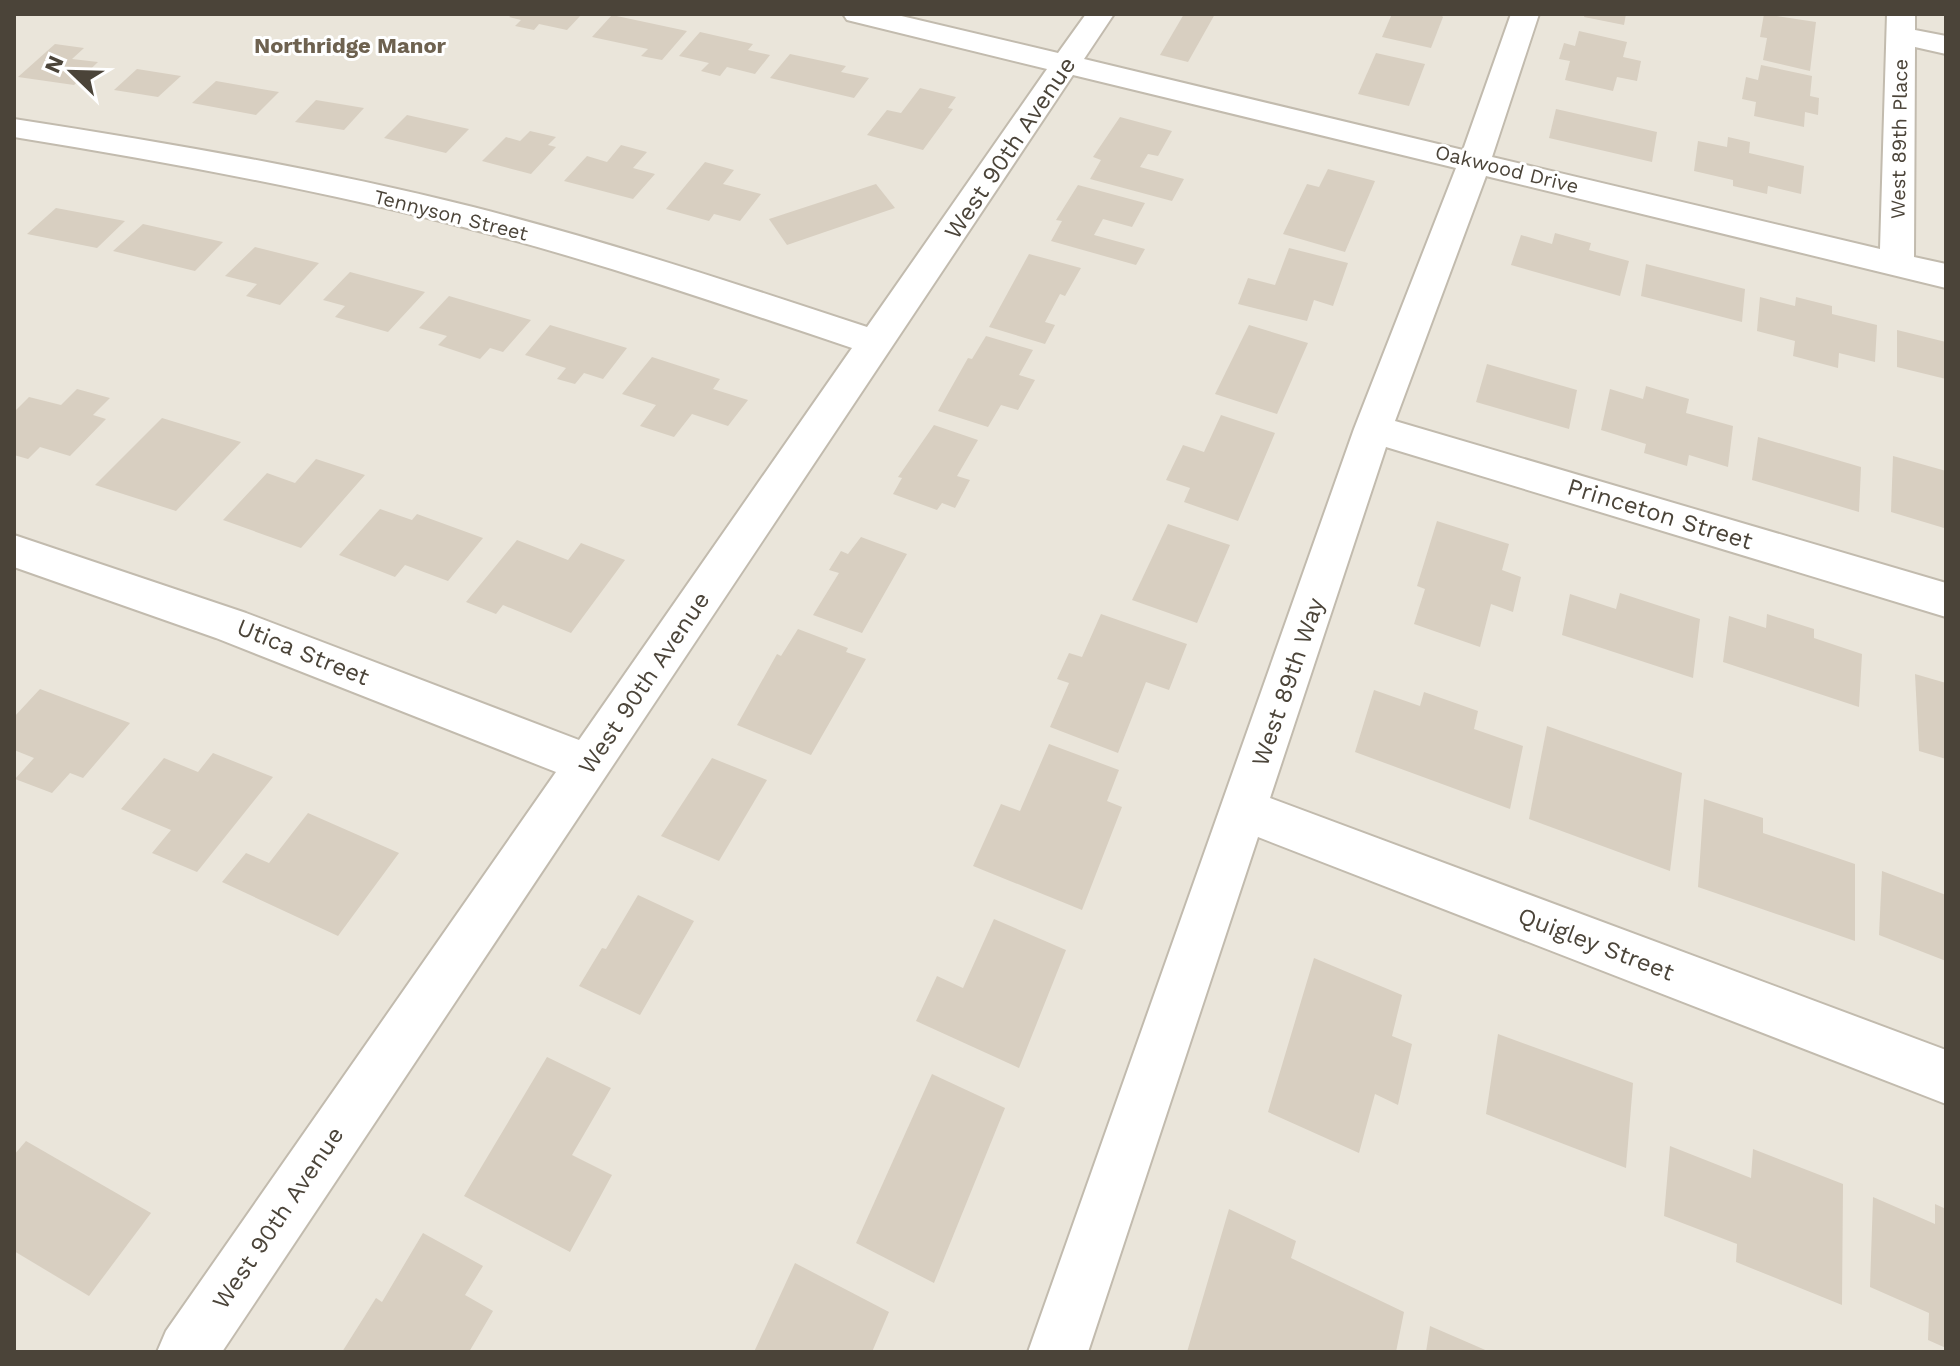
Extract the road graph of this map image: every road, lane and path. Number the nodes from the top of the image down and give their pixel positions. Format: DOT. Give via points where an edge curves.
graph roads {
  1 [pos="857,14"];
  2 [pos="1100,14"];
  3 [pos="1525,14"];
  4 [pos="1901,25"];
  5 [pos="1946,45"];
  6 [pos="1067,66"];
  7 [pos="14,128"];
  8 [pos="1475,161"];
  9 [pos="1897,264"];
  10 [pos="1946,276"];
  11 [pos="877,343"];
  12 [pos="1373,429"];
  13 [pos="14,551"];
  14 [pos="1946,600"];
  15 [pos="588,764"];
  16 [pos="1245,810"];
  17 [pos="1946,1077"];
  18 [pos="187,1352"];
  19 [pos="1058,1352"];
  1 -- 6 [label="street, Oakwood Drive"];
  2 -- 6 [label="street, West 90th Avenue"];
  3 -- 8 [label="street, West 89th Way"];
  4 -- 5 [label="street"];
  4 -- 9 [label="street, West 89th Place"];
  6 -- 8 [label="street, Oakwood Drive"];
  6 -- 11 [label="street, West 90th Avenue"];
  7 -- 11 [label="street, Tennyson Street" via="337,187 474,219"];
  8 -- 9 [label="street, Oakwood Drive"];
  8 -- 12 [label="street, West 89th Way"];
  9 -- 10 [label="street, Oakwood Drive"];
  11 -- 15 [label="street, West 90th Avenue"];
  12 -- 14 [label="street, Princeton Street"];
  12 -- 16 [label="street, West 89th Way"];
  13 -- 15 [label="street, Utica Street" via="263,635"];
  15 -- 18 [label="street, West 90th Avenue"];
  16 -- 17 [label="street, Quigley Street"];
  16 -- 19 [label="street, West 89th Way"];
}
